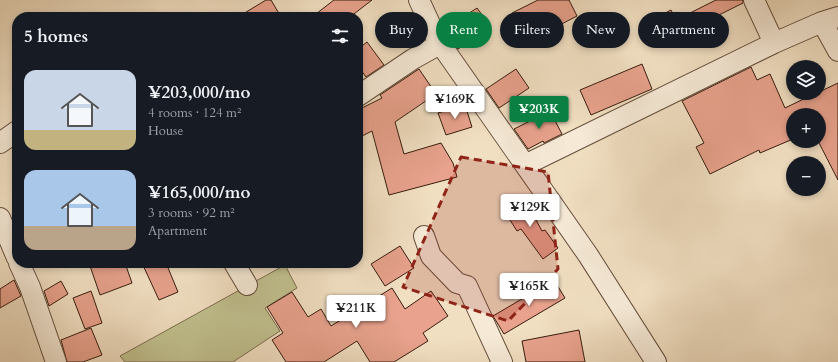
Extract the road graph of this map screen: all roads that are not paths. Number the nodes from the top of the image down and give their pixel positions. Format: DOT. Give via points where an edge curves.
graph roads {
  1 [pos="419,0"];
  2 [pos="754,0"];
  3 [pos="830,20"];
  4 [pos="436,36"];
  5 [pos="774,43"];
  6 [pos="436,46"];
  7 [pos="443,48"];
  8 [pos="838,51"];
  9 [pos="363,93"];
  10 [pos="12,135"];
  11 [pos="0,143"];
  12 [pos="525,165"];
  13 [pos="0,218"];
  14 [pos="424,236"];
  15 [pos="12,246"];
  16 [pos="21,268"];
  17 [pos="237,268"];
  18 [pos="247,285"];
  19 [pos="56,362"];
  20 [pos="502,362"];
  21 [pos="656,362"];
  1 -- 4 [label="street"];
  2 -- 5 [label="street"];
  3 -- 5 [label="street"];
  3 -- 8 [label="street"];
  5 -- 12 [label="street"];
  6 -- 9 [label="street"];
  7 -- 12 [label="street"];
  10 -- 11 [label="street"];
  12 -- 21 [label="street" via="588,255"];
  13 -- 15 [label="street"];
  14 -- 20 [label="street" via="431,256 457,283 467,286"];
  16 -- 19 [label="street"];
  17 -- 18 [label="street"];
}
